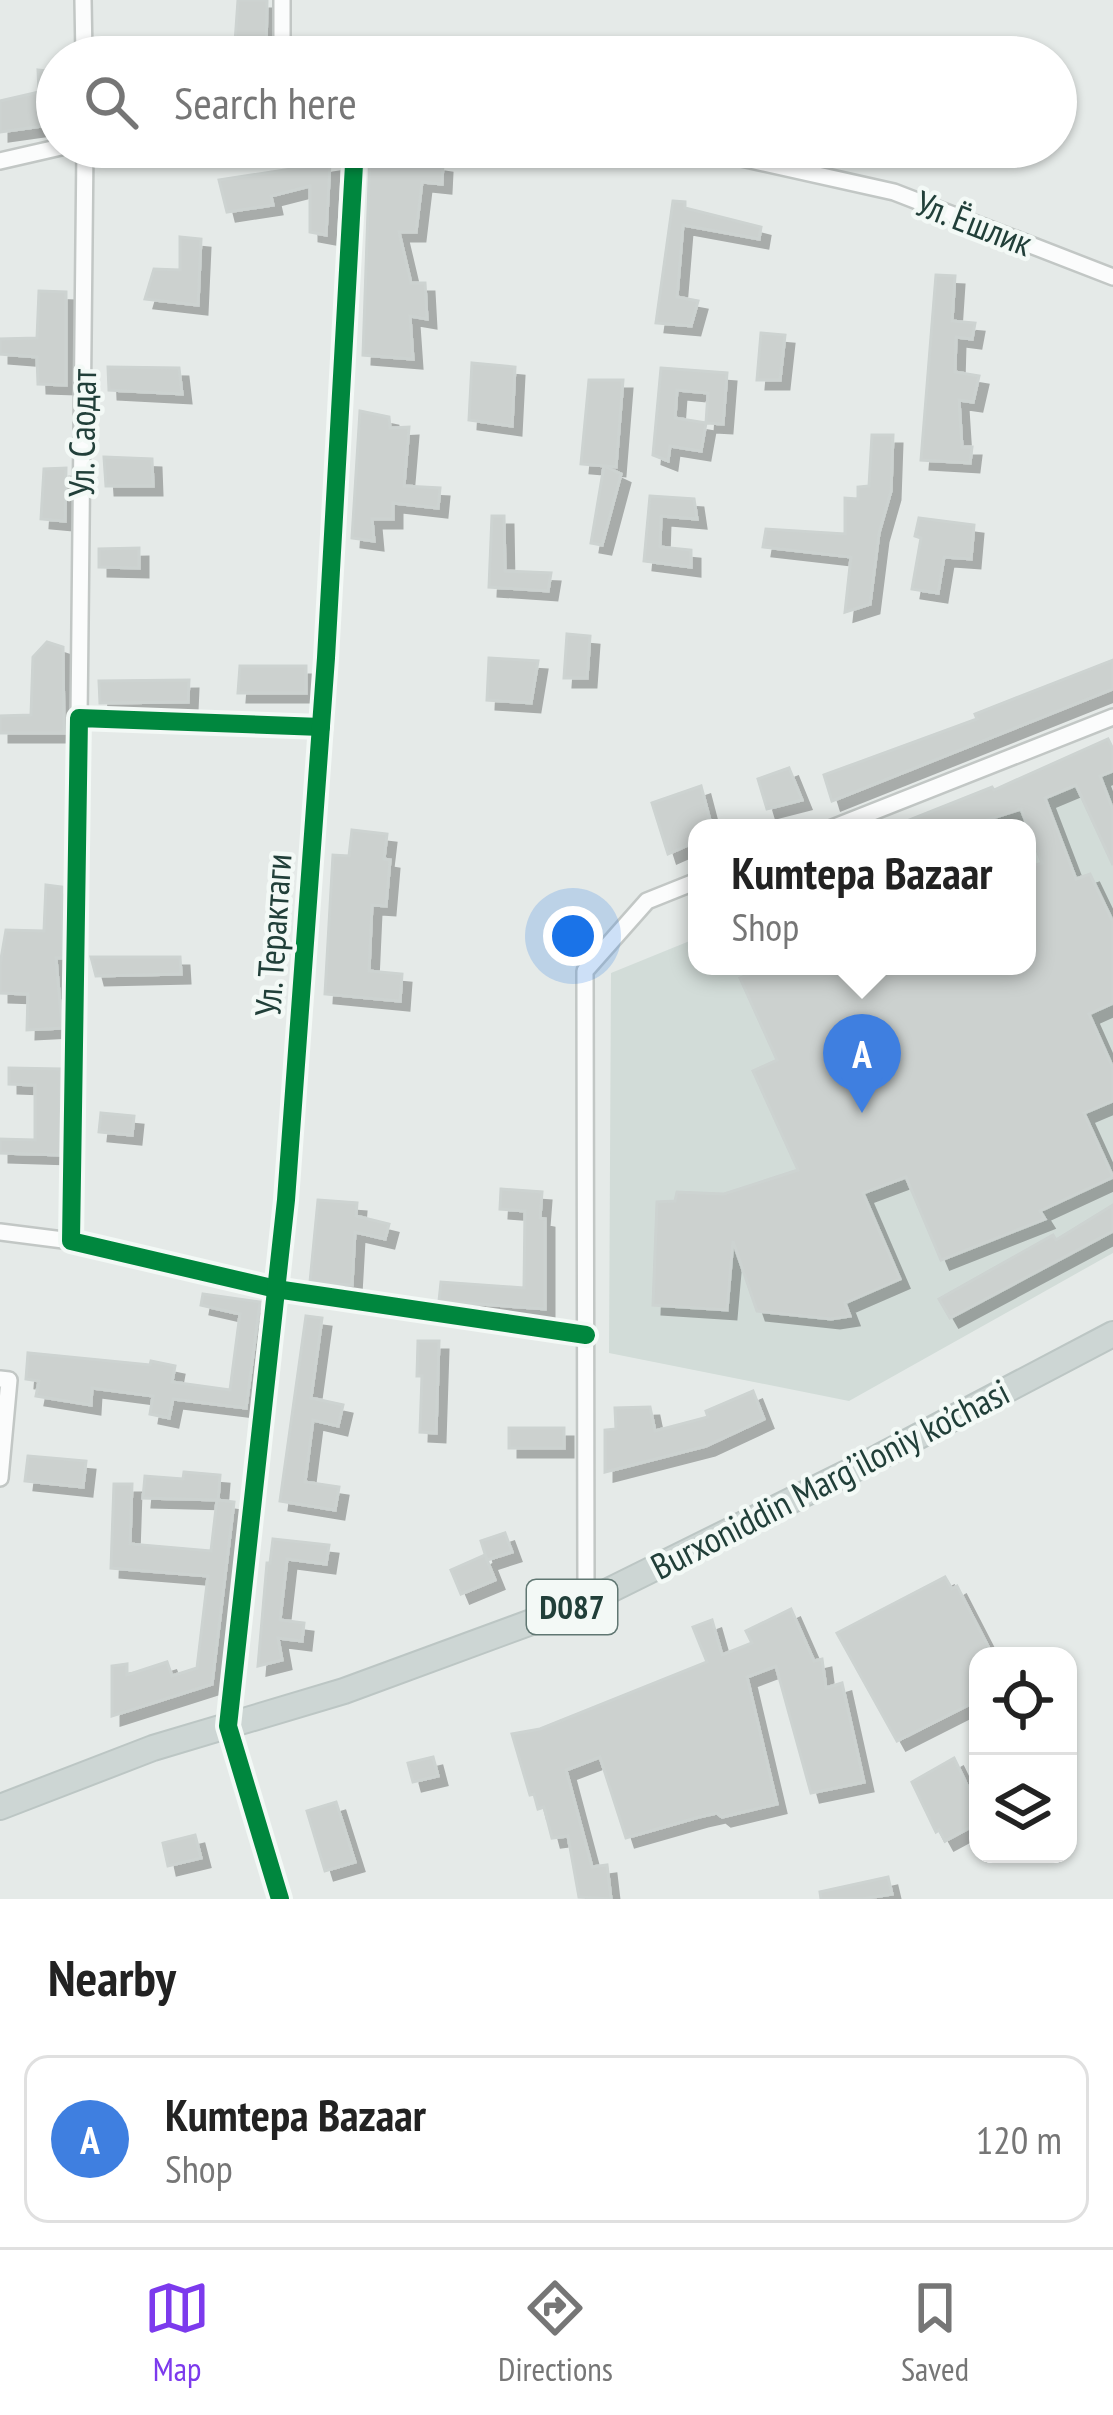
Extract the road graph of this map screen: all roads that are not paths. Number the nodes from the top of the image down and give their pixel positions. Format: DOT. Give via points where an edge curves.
graph roads {
  1 [pos="83,0"];
  2 [pos="283,0"];
  3 [pos="84,36"];
  4 [pos="282,36"];
  5 [pos="36,153"];
  6 [pos="0,161"];
  7 [pos="85,168"];
  8 [pos="354,168"];
  9 [pos="786,168"];
  10 [pos="1113,277"];
  11 [pos="1113,717"];
  12 [pos="79,718"];
  13 [pos="321,727"];
  14 [pos="855,819"];
  15 [pos="688,885"];
  16 [pos="0,1232"];
  17 [pos="71,1241"];
  18 [pos="277,1289"];
  19 [pos="1113,1334"];
  20 [pos="586,1335"];
  21 [pos="0,1379"];
  22 [pos="0,1478"];
  23 [pos="586,1602"];
  24 [pos="228,1726"];
  25 [pos="0,1807"];
  26 [pos="280,1899"];
  1 -- 3 [label="street"];
  2 -- 4 [label="street"];
  5 -- 6 [label="street"];
  7 -- 12 [label="street, Ул. Саодат"];
  8 -- 13 [label="street, Ул. Терактаги"];
  9 -- 10 [label="street, Ул. Ёшлик" via="894,192"];
  11 -- 14 [label="street"];
  12 -- 13 [label="street"];
  12 -- 17 [label="street, Ул. Саодат"];
  13 -- 18 [label="street, Ул. Терактаги"];
  15 -- 20 [label="street" via="646,902 585,971"];
  16 -- 17 [label="street"];
  17 -- 18 [label="street"];
  18 -- 20 [label="street"];
  18 -- 24 [label="street, Ул. Терактаги"];
  19 -- 23 [label="main road, Burxoniddin Marg’iloniy ko’chasi / D087"];
  20 -- 23 [label="street"];
  21 -- 22 [label="street" via="9,1379"];
  23 -- 24 [label="main road, Burxoniddin Marg’iloniy ko’chasi / D087"];
  24 -- 25 [label="main road, Burxoniddin Marg’iloniy ko’chasi / D087"];
  24 -- 26 [label="street"];
}
